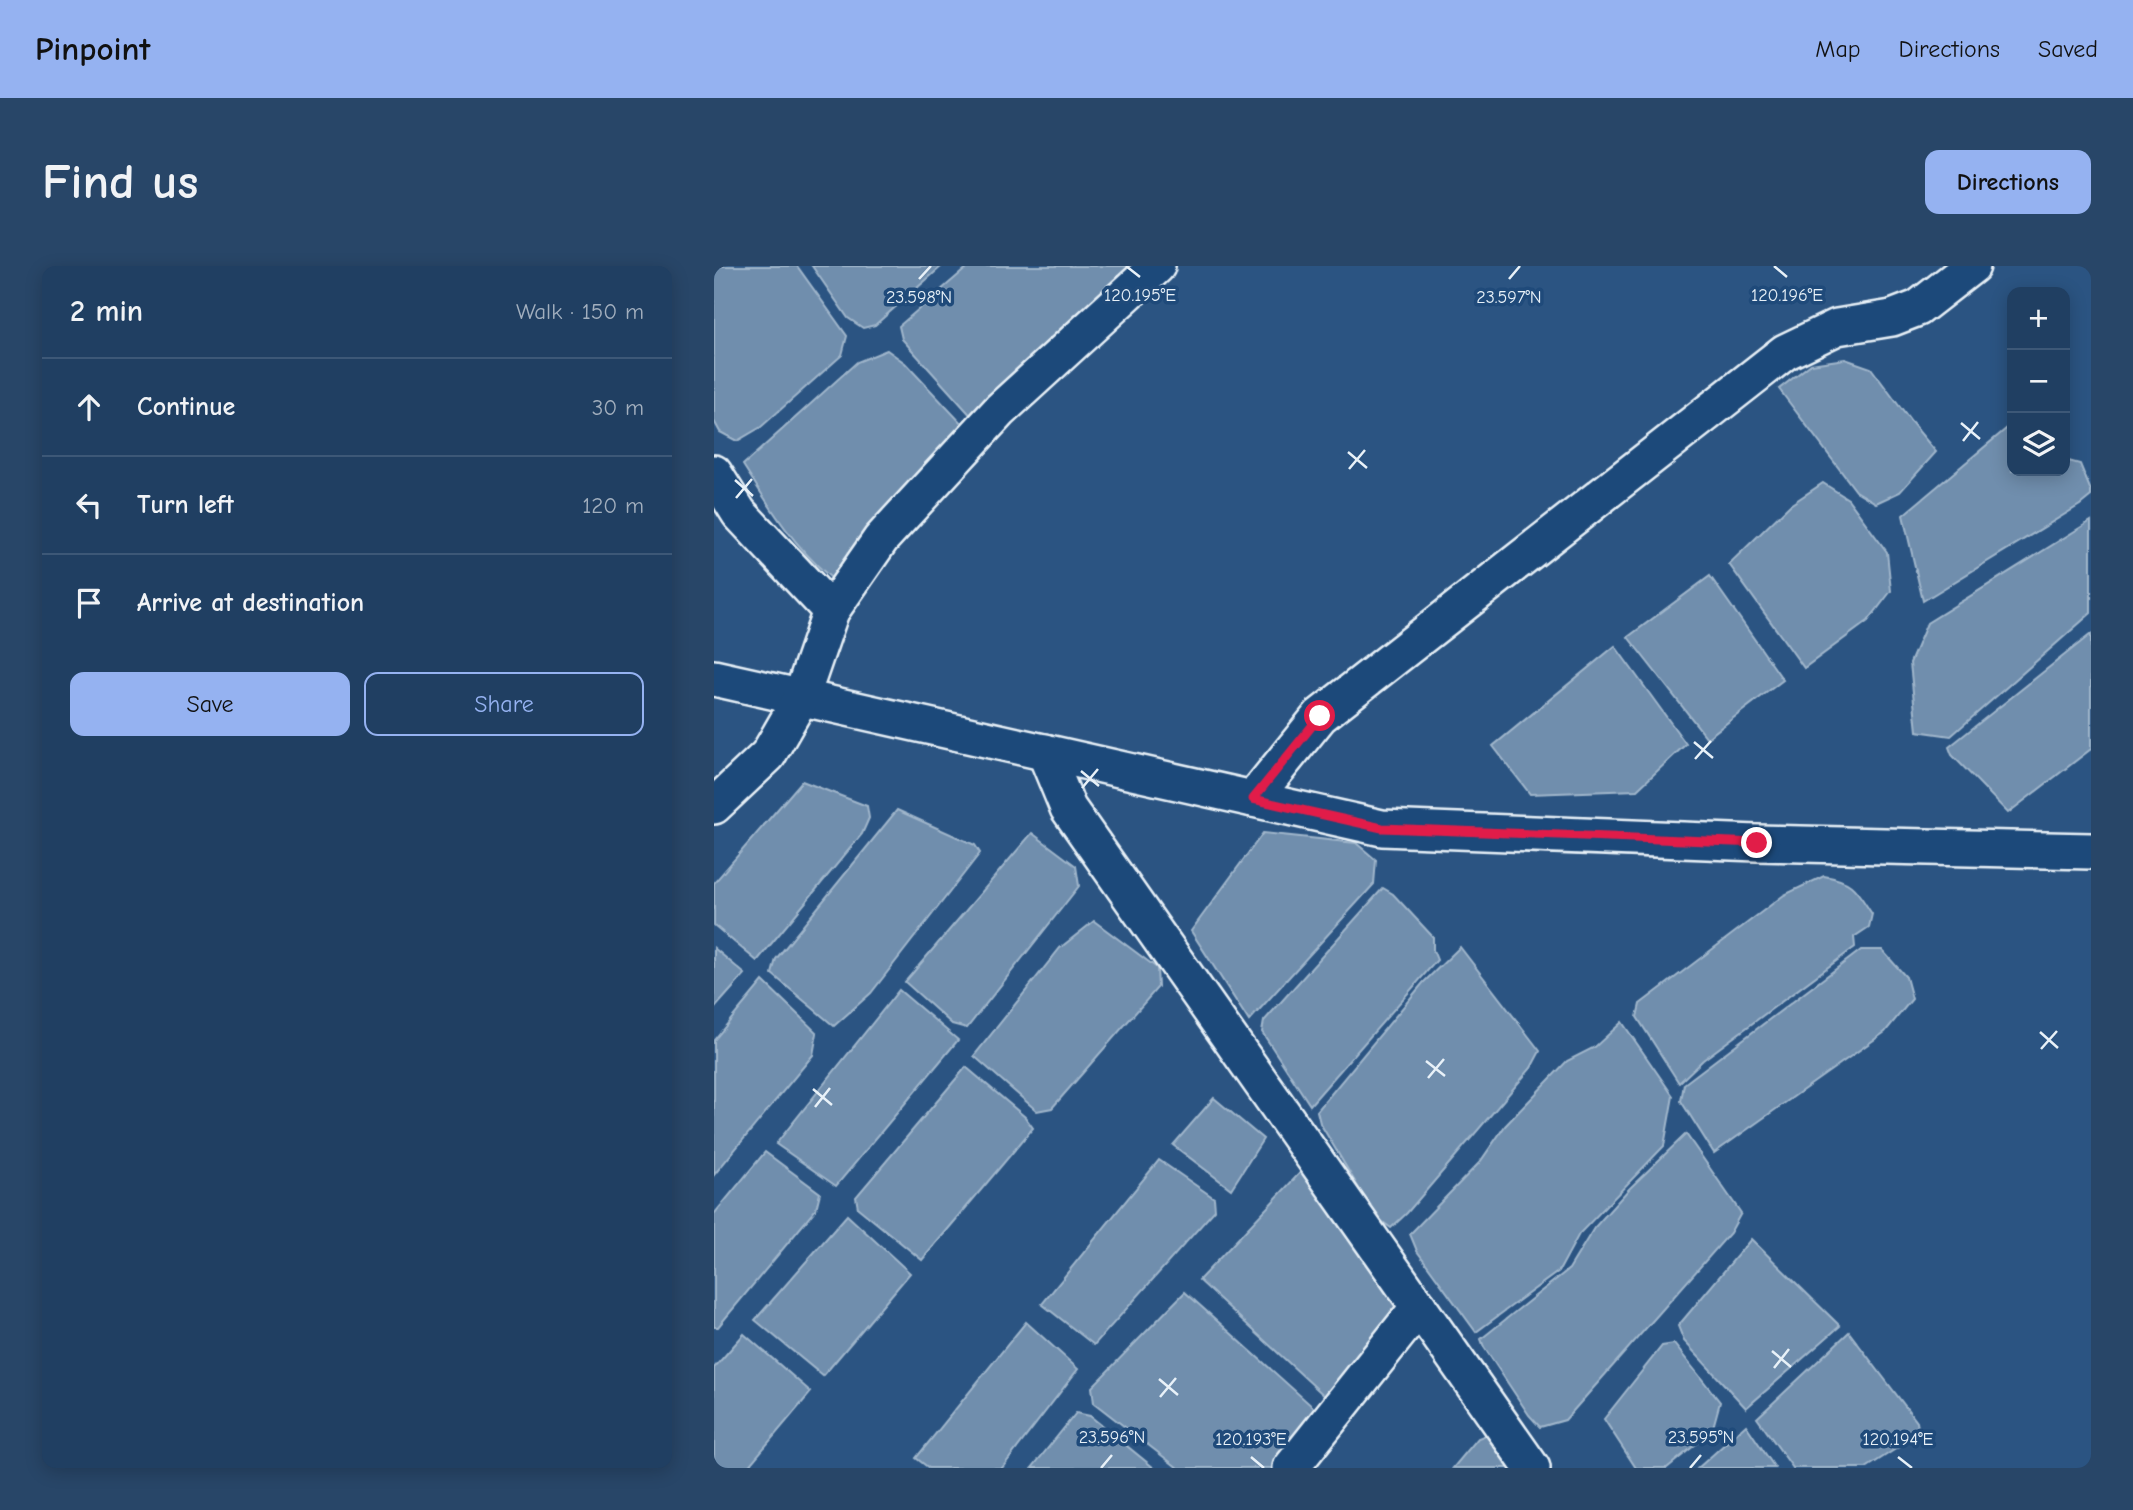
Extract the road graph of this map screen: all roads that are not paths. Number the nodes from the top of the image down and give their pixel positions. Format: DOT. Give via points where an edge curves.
graph roads {
  1 [pos="1157,266"];
  2 [pos="1972,266"];
  3 [pos="714,473"];
  4 [pos="831,611"];
  5 [pos="714,678"];
  6 [pos="801,698"];
  7 [pos="1045,752"];
  8 [pos="1253,799"];
  9 [pos="714,806"];
  10 [pos="2091,850"];
  11 [pos="1419,1307"];
  12 [pos="1291,1468"];
  13 [pos="1532,1468"];
  1 -- 4 [label="street" via="1000,410 881,539"];
  2 -- 8 [label="street" via="1918,308 1892,318 1837,327 1785,352 1320,716"];
  3 -- 4 [label="street" via="739,513"];
  4 -- 6 [label="street"];
  5 -- 6 [label="street"];
  6 -- 7 [label="street"];
  6 -- 9 [label="street" via="768,755"];
  7 -- 8 [label="street"];
  7 -- 11 [label="street" via="1068,808"];
  8 -- 10 [label="street" via="1382,828"];
  11 -- 12 [label="street"];
  11 -- 13 [label="street"];
}
